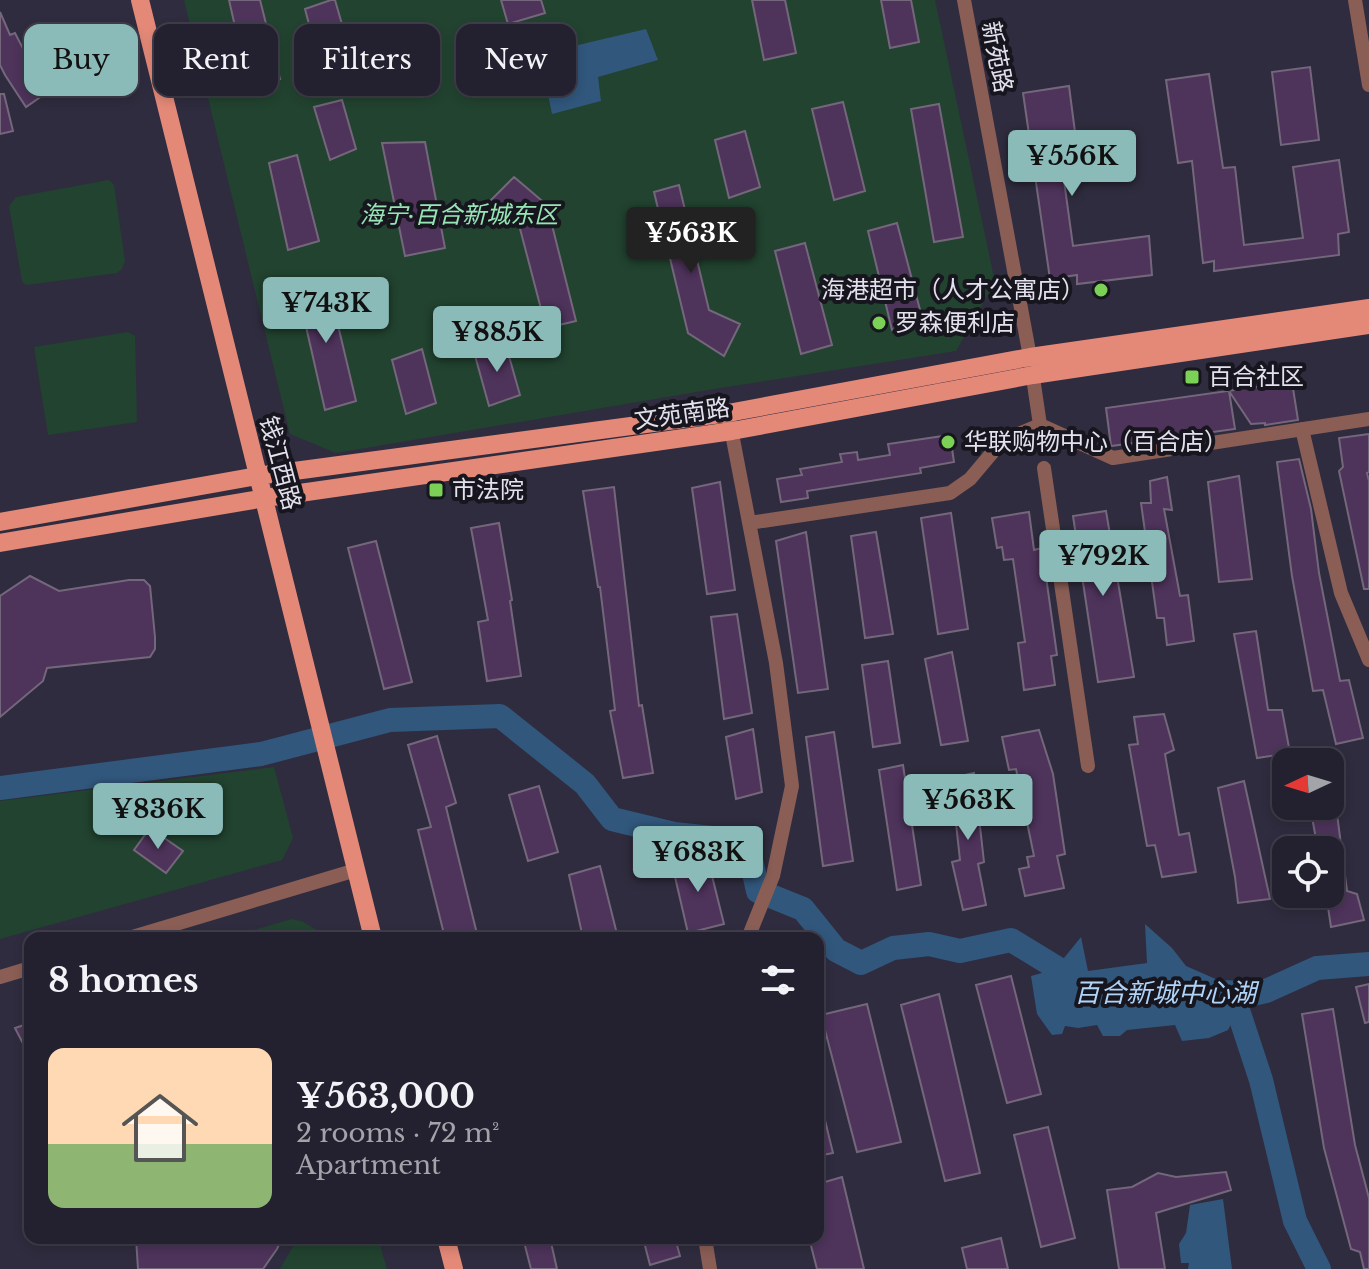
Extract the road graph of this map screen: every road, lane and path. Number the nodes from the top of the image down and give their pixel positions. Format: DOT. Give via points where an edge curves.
graph roads {
  1 [pos="140,0"];
  2 [pos="964,0"];
  3 [pos="1355,0"];
  4 [pos="1369,85"];
  5 [pos="1369,308"];
  6 [pos="1369,325"];
  7 [pos="1031,366"];
  8 [pos="1369,419"];
  9 [pos="730,422"];
  10 [pos="1040,425"];
  11 [pos="1302,429"];
  12 [pos="1044,468"];
  13 [pos="257,476"];
  14 [pos="265,498"];
  15 [pos="0,522"];
  16 [pos="749,523"];
  17 [pos="0,543"];
  18 [pos="1369,660"];
  19 [pos="1088,766"];
  20 [pos="356,870"];
  21 [pos="149,932"];
  22 [pos="372,932"];
  23 [pos="750,932"];
  24 [pos="24,970"];
  25 [pos="0,977"];
  26 [pos="448,1244"];
  27 [pos="706,1244"];
  28 [pos="454,1269"];
  29 [pos="710,1269"];
  1 -- 13 [label="main road, 钱江西路"];
  2 -- 7 [label="street, 新苑路"];
  3 -- 4 [label="street"];
  5 -- 7 [label="main road, 文苑南路"];
  6 -- 7 [label="main road, 文苑南路"];
  7 -- 9 [label="main road, 文苑南路"];
  7 -- 10 [label="street, 新苑路"];
  8 -- 11 [label="street"];
  9 -- 13 [label="main road, 文苑南路"];
  9 -- 14 [label="main road, 文苑南路"];
  9 -- 16 [label="street"];
  10 -- 11 [label="street" via="1113,458"];
  10 -- 16 [label="street" via="1002,441 970,479 950,493"];
  11 -- 18 [label="street" via="1341,593"];
  12 -- 19 [label="street"];
  13 -- 14 [label="main road, 钱江西路"];
  13 -- 15 [label="main road, 文苑南路"];
  14 -- 17 [label="main road, 文苑南路"];
  14 -- 20 [label="main road, 钱江西路"];
  16 -- 23 [label="street" via="776,663 792,786 773,876"];
  20 -- 21 [label="street"];
  20 -- 22 [label="main road, 钱江西路"];
  24 -- 25 [label="street"];
  26 -- 28 [label="main road"];
  27 -- 29 [label="street"];
}
